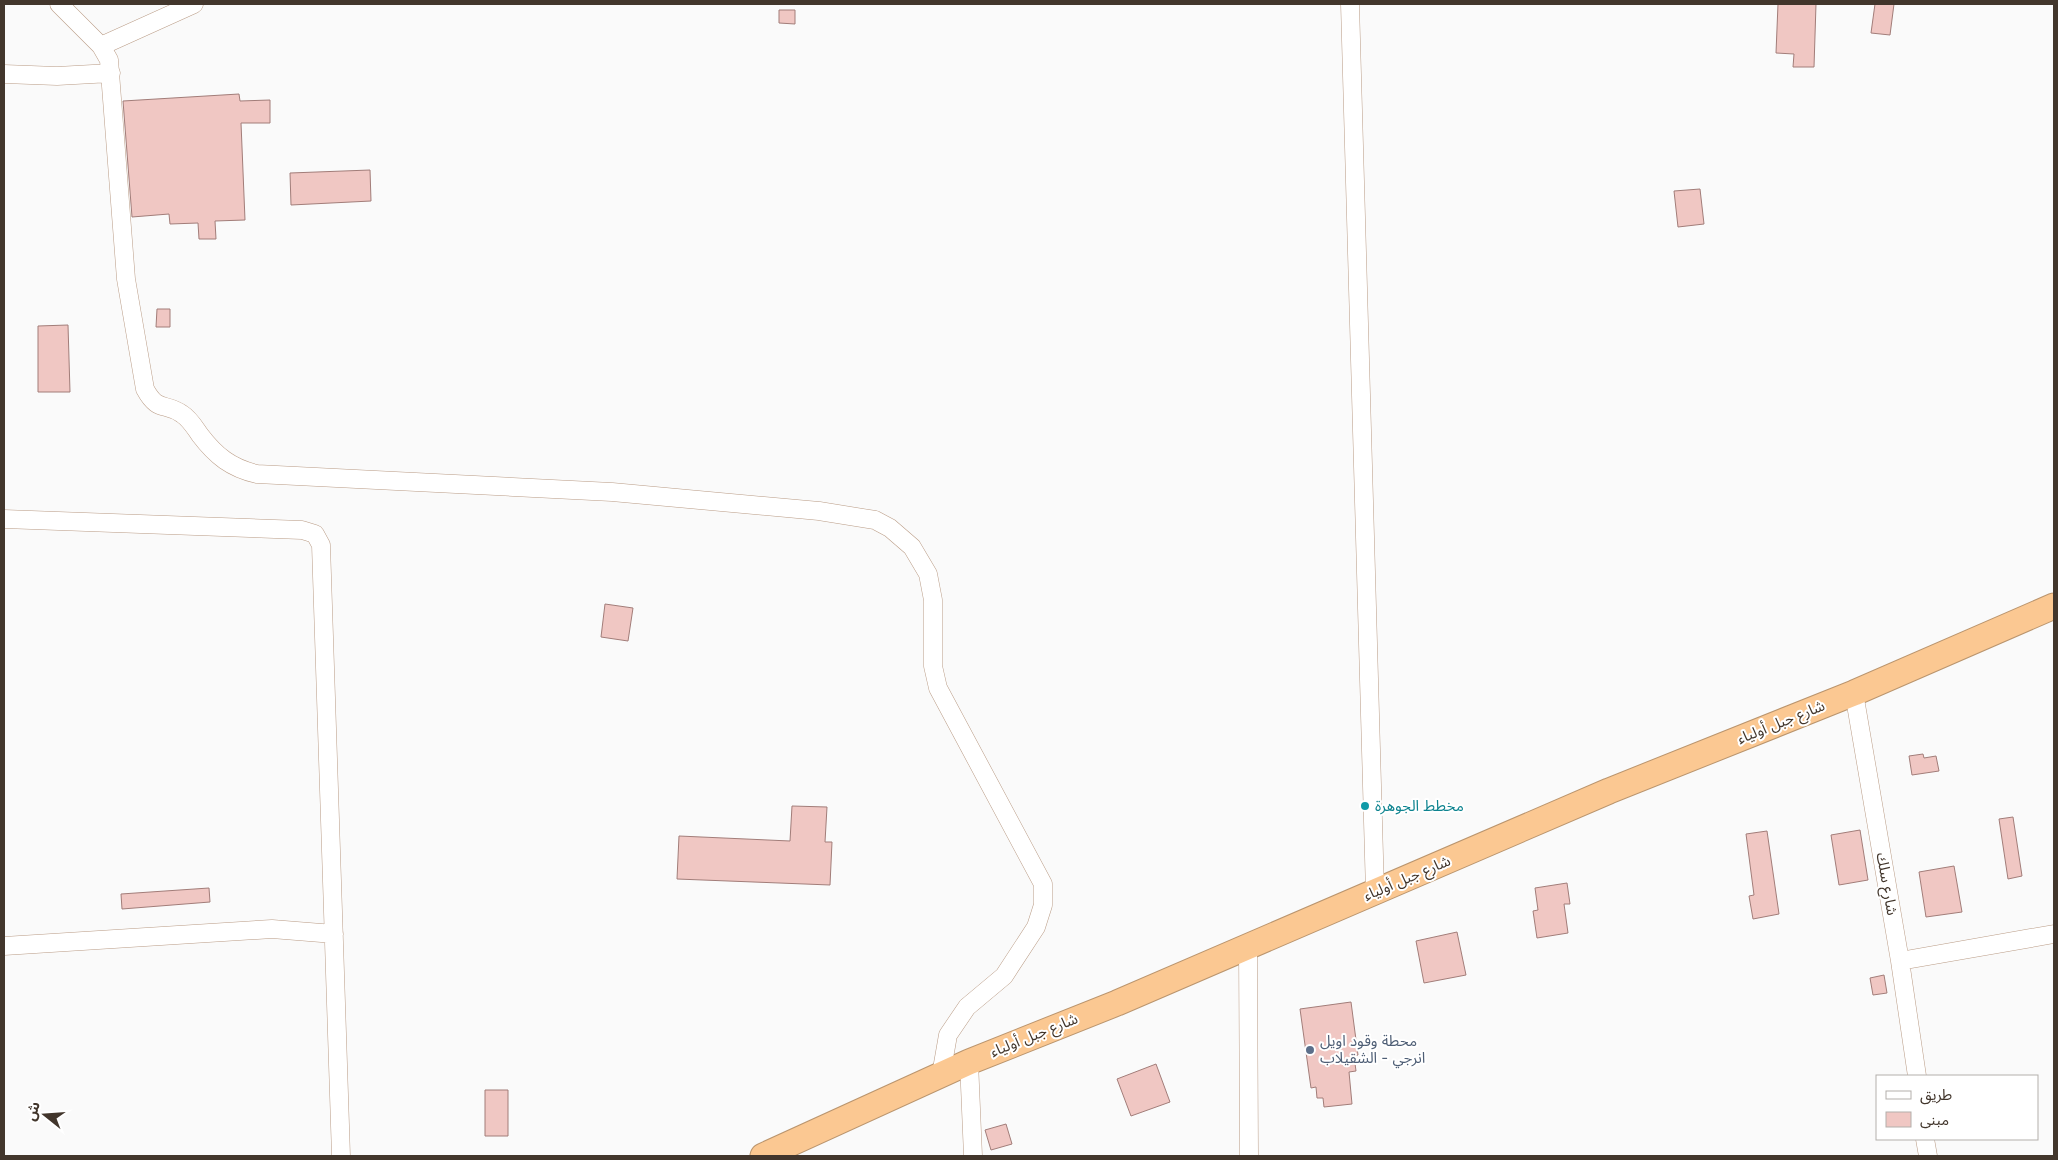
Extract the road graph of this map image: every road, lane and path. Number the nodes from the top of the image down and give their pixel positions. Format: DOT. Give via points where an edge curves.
graph roads {
  1 [pos="59,4"];
  2 [pos="194,4"];
  3 [pos="1350,4"];
  4 [pos="101,46"];
  5 [pos="111,73"];
  6 [pos="4,74"];
  7 [pos="4,519"];
  8 [pos="2054,606"];
  9 [pos="1854,693"];
  10 [pos="1375,892"];
  11 [pos="334,934"];
  12 [pos="2054,934"];
  13 [pos="1248,945"];
  14 [pos="4,946"];
  15 [pos="1900,961"];
  16 [pos="968,1062"];
  17 [pos="941,1075"];
  18 [pos="1916,1075"];
  19 [pos="1925,1140"];
  20 [pos="341,1156"];
  21 [pos="764,1156"];
  22 [pos="973,1156"];
  23 [pos="1249,1156"];
  24 [pos="1928,1156"];
  1 -- 4 [label="street"];
  2 -- 4 [label="street"];
  3 -- 10 [label="street"];
  4 -- 5 [label="street" via="109,60"];
  5 -- 6 [label="street"];
  5 -- 17 [label="street" via="126,279 145,389 159,406 182,414 213,453 228,464 256,474 612,492 819,511 874,520 890,528 912,547 928,574 933,600 934,666 938,688 1043,884 1043,905 1036,927 1004,976 967,1008 948,1035"];
  7 -- 11 [label="street" via="302,530 315,534 321,545"];
  8 -- 9 [label="highway, شارع جبل أولياء"];
  9 -- 10 [label="highway, شارع جبل أولياء" via="1610,791"];
  9 -- 15 [label="street, شارع سلك"];
  10 -- 13 [label="highway, شارع جبل أولياء"];
  11 -- 14 [label="street" via="272,929"];
  11 -- 20 [label="street"];
  12 -- 15 [label="street"];
  13 -- 16 [label="highway, شارع جبل أولياء" via="1117,1003"];
  13 -- 23 [label="street"];
  15 -- 18 [label="street, شارع سلك"];
  16 -- 17 [label="highway, شارع جبل أولياء"];
  16 -- 22 [label="street"];
  17 -- 21 [label="highway, شارع جبل أولياء"];
  19 -- 24 [label="street"];
}
